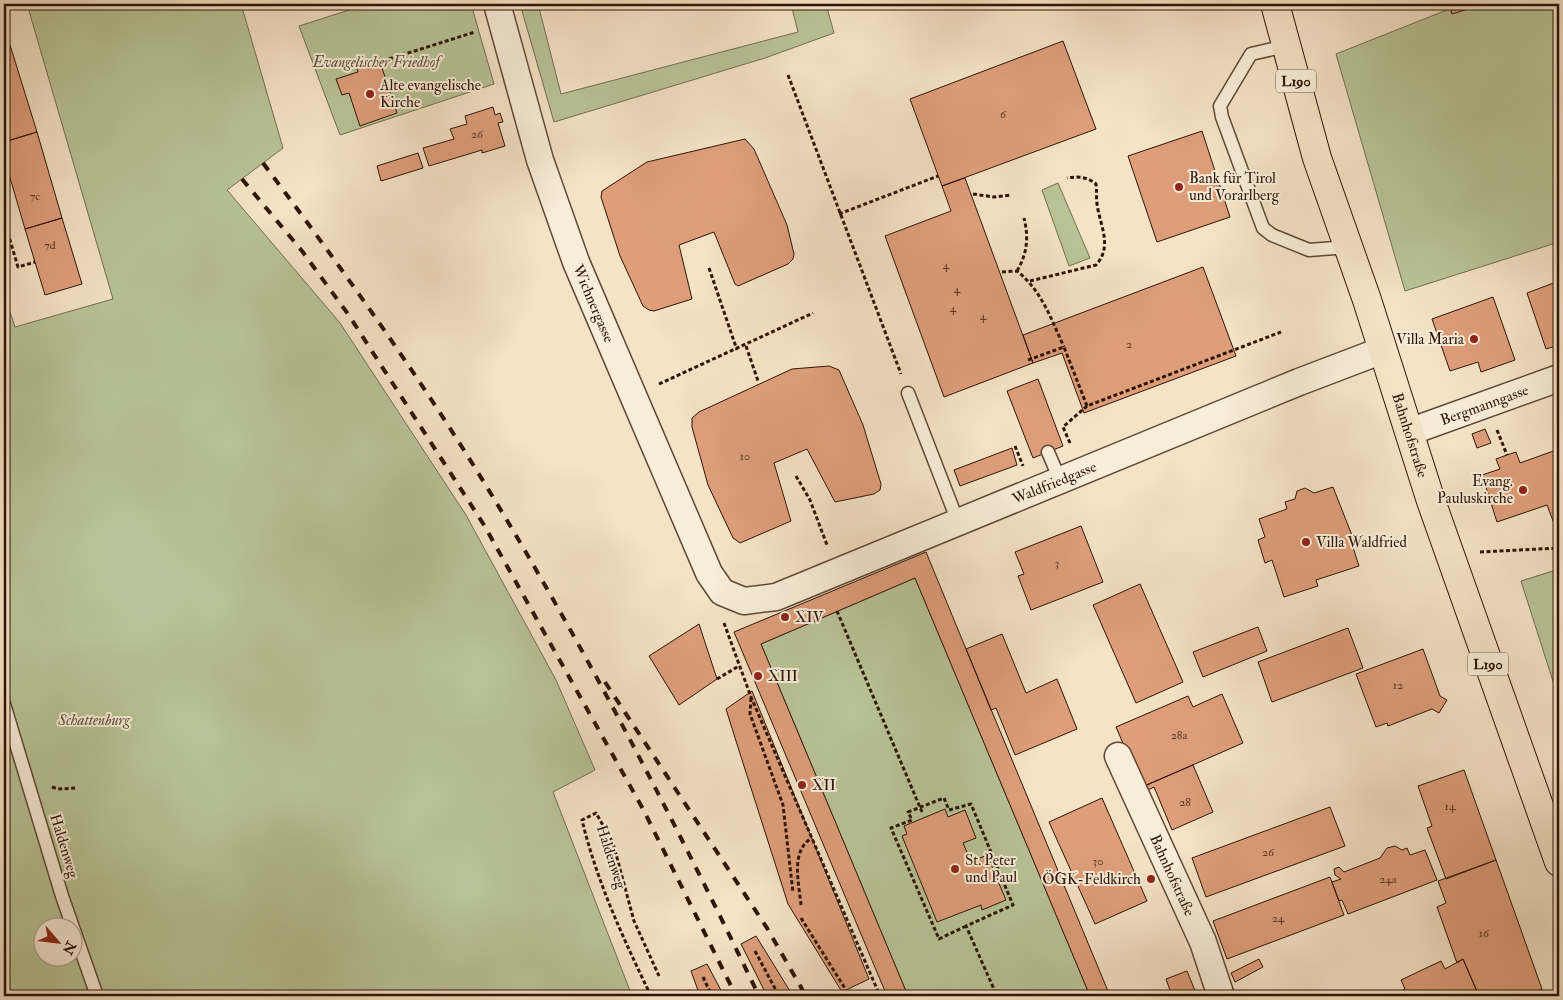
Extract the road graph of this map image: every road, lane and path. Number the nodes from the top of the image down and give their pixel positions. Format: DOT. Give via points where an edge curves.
graph roads {
  1 [pos="1275,4"];
  2 [pos="500,14"];
  3 [pos="1286,46"];
  4 [pos="390,59"];
  5 [pos="788,75"];
  6 [pos="9,175"];
  7 [pos="938,176"];
  8 [pos="4,177"];
  9 [pos="1067,178"];
  10 [pos="973,194"];
  11 [pos="1011,195"];
  12 [pos="840,214"];
  13 [pos="1024,218"];
  14 [pos="4,220"];
  15 [pos="1348,247"];
  16 [pos="35,262"];
  17 [pos="709,268"];
  18 [pos="1017,271"];
  19 [pos="1002,272"];
  20 [pos="1030,281"];
  21 [pos="813,313"];
  22 [pos="1281,332"];
  23 [pos="746,346"];
  24 [pos="1064,347"];
  25 [pos="737,350"];
  26 [pos="1383,350"];
  27 [pos="1028,360"];
  28 [pos="1559,378"];
  29 [pos="758,381"];
  30 [pos="908,393"];
  31 [pos="633,395"];
  32 [pos="1087,406"];
  33 [pos="1409,432"];
  34 [pos="1048,452"];
  35 [pos="1071,475"];
  36 [pos="796,476"];
  37 [pos="958,522"];
  38 [pos="1559,548"];
  39 [pos="1478,552"];
  40 [pos="837,571"];
  41 [pos="722,592"];
  42 [pos="837,611"];
  43 [pos="739,666"];
  44 [pos="717,679"];
  45 [pos="751,697"];
  46 [pos="4,704"];
  47 [pos="1118,756"];
  48 [pos="920,807"];
  49 [pos="922,812"];
  50 [pos="812,838"];
  51 [pos="1559,862"];
  52 [pos="793,893"];
  53 [pos="801,905"];
  54 [pos="802,918"];
  55 [pos="966,926"];
  56 [pos="755,952"];
  57 [pos="659,976"];
  58 [pos="703,977"];
  59 [pos="846,990"];
  60 [pos="96,996"];
  61 [pos="651,996"];
  62 [pos="712,996"];
  63 [pos="779,996"];
  64 [pos="880,996"];
  65 [pos="998,996"];
  66 [pos="1221,996"];
  1 -- 3 [label="main road, Bahnhofstraße / L190"];
  2 -- 4 [label="path"];
  2 -- 31 [label="street, Wichnergasse" via="540,160 576,262"];
  3 -- 15 [label="main road, Bahnhofstraße / L190" via="1317,158"];
  3 -- 15 [label="lane" via="1251,54 1220,106 1222,117 1263,228 1272,235 1310,250"];
  5 -- 12 [label="path"];
  6 -- 8 [label="path"];
  7 -- 12 [label="path"];
  9 -- 20 [label="path" via="1078,176 1096,184 1096,201 1106,249 1103,258 1096,265"];
  10 -- 11 [label="path"];
  12 -- 30 [label="path"];
  13 -- 18 [label="path" via="1027,247"];
  14 -- 16 [label="path" via="18,266"];
  15 -- 26 [label="main road, Bahnhofstraße / L190"];
  17 -- 25 [label="path"];
  18 -- 19 [label="path"];
  18 -- 20 [label="path"];
  20 -- 24 [label="path" via="1045,303"];
  21 -- 23 [label="path"];
  22 -- 32 [label="path"];
  23 -- 25 [label="path"];
  23 -- 29 [label="path"];
  24 -- 27 [label="path"];
  24 -- 32 [label="path"];
  25 -- 31 [label="path"];
  26 -- 33 [label="main road, Bahnhofstraße / L190"];
  26 -- 35 [label="street, Waldfriedgasse"];
  28 -- 33 [label="street, Bergmanngasse"];
  30 -- 37 [label="lane"];
  31 -- 41 [label="street, Wichnergasse" via="709,573"];
  32 -- 35 [label="path" via="1063,427"];
  33 -- 51 [label="main road, Bahnhofstraße / L190"];
  34 -- 35 [label="lane"];
  35 -- 37 [label="street, Waldfriedgasse"];
  36 -- 40 [label="path" via="810,500"];
  37 -- 40 [label="street, Waldfriedgasse"];
  38 -- 39 [label="path"];
  40 -- 41 [label="street, Waldfriedgasse" via="776,597 744,601"];
  41 -- 43 [label="path" via="723,620"];
  42 -- 48 [label="path"];
  43 -- 44 [label="path"];
  43 -- 45 [label="path"];
  45 -- 50 [label="path"];
  45 -- 52 [label="path" via="750,714 783,805"];
  46 -- 60 [label="lane, Haldenweg"];
  47 -- 66 [label="street, Bahnhofstraße" via="1202,942"];
  48 -- 49 [label="path"];
  48 -- 55 [label="path" via="908,812 912,820 891,828 939,939"];
  48 -- 55 [label="path" via="944,798 949,810 971,804 1012,905"];
  50 -- 53 [label="path" via="805,842 798,857"];
  50 -- 64 [label="path"];
  54 -- 59 [label="path"];
  55 -- 65 [label="path"];
  56 -- 63 [label="path"];
  57 -- 61 [label="path, Haldenweg" via="634,921 613,843 596,813 582,820 591,858 620,934"];
  58 -- 62 [label="path"];
}
